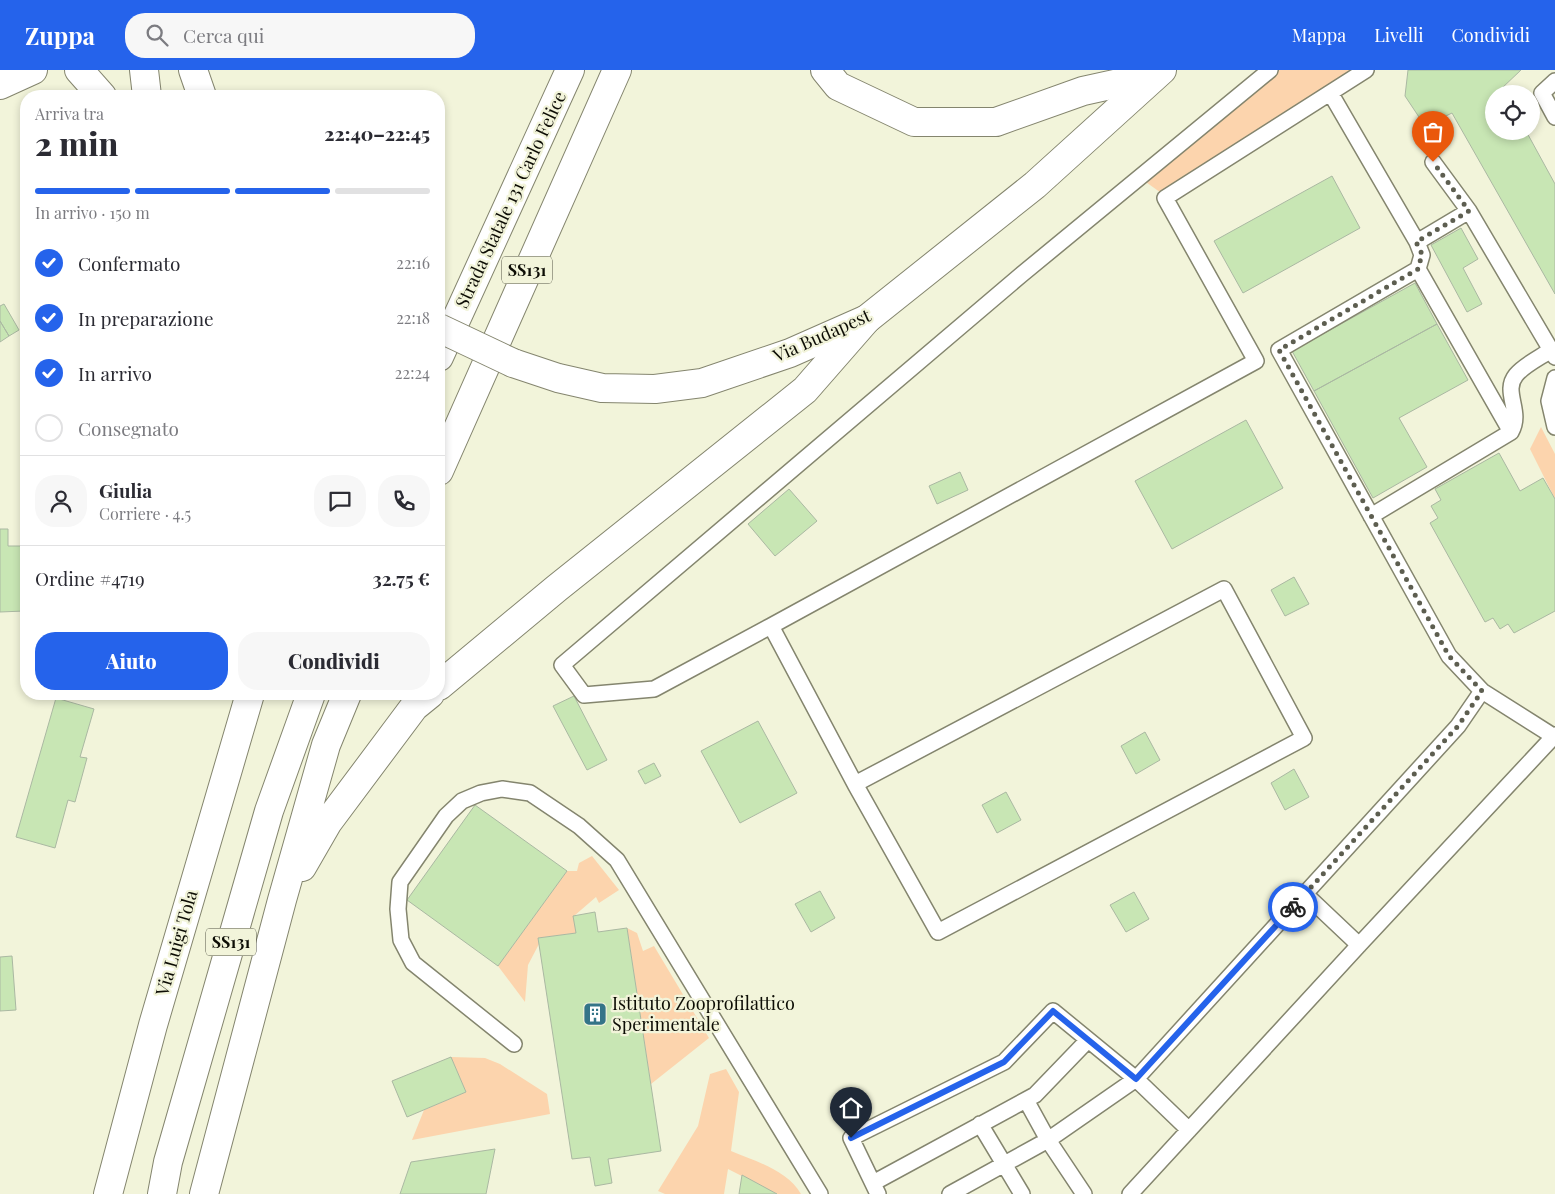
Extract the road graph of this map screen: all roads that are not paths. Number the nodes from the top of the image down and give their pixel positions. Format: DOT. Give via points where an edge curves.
graph roads {
  1 [pos="33,70"];
  2 [pos="78,70"];
  3 [pos="144,70"];
  4 [pos="192,70"];
  5 [pos="551,70"];
  6 [pos="570,70"];
  7 [pos="617,70"];
  8 [pos="825,70"];
  9 [pos="1270,70"];
  10 [pos="1366,70"];
  11 [pos="1158,73"];
  12 [pos="1555,81"];
  13 [pos="0,85"];
  14 [pos="96,90"];
  15 [pos="146,90"];
  16 [pos="200,90"];
  17 [pos="1331,94"];
  18 [pos="1555,117"];
  19 [pos="1433,162"];
  20 [pos="513,197"];
  21 [pos="1469,211"];
  22 [pos="1416,242"];
  23 [pos="1418,269"];
  24 [pos="867,319"];
  25 [pos="445,331"];
  26 [pos="445,344"];
  27 [pos="1279,350"];
  28 [pos="1553,353"];
  29 [pos="1256,361"];
  30 [pos="1555,378"];
  31 [pos="1555,427"];
  32 [pos="1511,432"];
  33 [pos="445,457"];
  34 [pos="1371,516"];
  35 [pos="771,626"];
  36 [pos="445,681"];
  37 [pos="1482,691"];
  38 [pos="248,700"];
  39 [pos="309,700"];
  40 [pos="345,700"];
  41 [pos="423,700"];
  42 [pos="1554,736"];
  43 [pos="855,784"];
  44 [pos="1305,894"];
  45 [pos="282,900"];
  46 [pos="1359,945"];
  47 [pos="1088,1040"];
  48 [pos="514,1044"];
  49 [pos="1136,1079"];
  50 [pos="1026,1100"];
  51 [pos="980,1124"];
  52 [pos="1189,1130"];
  53 [pos="1048,1140"];
  54 [pos="1005,1165"];
  55 [pos="875,1189"];
  56 [pos="108,1194"];
  57 [pos="162,1194"];
  58 [pos="204,1194"];
  59 [pos="820,1194"];
  60 [pos="950,1194"];
  61 [pos="1022,1194"];
  62 [pos="1084,1194"];
  63 [pos="1130,1194"];
  1 -- 13 [label="main road"];
  2 -- 14 [label="main road"];
  3 -- 15 [label="main road"];
  4 -- 16 [label="main road"];
  5 -- 20 [label="main road"];
  6 -- 20 [label="main road, Strada Statale 131 Carlo Felice / SS131"];
  7 -- 33 [label="main road, SS131"];
  8 -- 11 [label="main road" via="838,86 914,122 996,122 1083,91"];
  9 -- 35 [label="lane" via="1021,275 562,665 584,695 654,690"];
  10 -- 17 [label="lane"];
  11 -- 24 [label="main road, Via Budapest" via="1035,184"];
  12 -- 18 [label="lane" via="1542,93"];
  17 -- 22 [label="lane"];
  17 -- 29 [label="lane" via="1165,198"];
  19 -- 21 [label="lane"];
  20 -- 26 [label="main road, Strada Statale 131 Carlo Felice / SS131"];
  21 -- 22 [label="lane"];
  21 -- 28 [label="lane"];
  22 -- 23 [label="lane" via="1422,254"];
  23 -- 27 [label="lane"];
  23 -- 32 [label="lane"];
  24 -- 25 [label="main road, Via Budapest, bridge" via="790,353 702,384 655,389 602,388 558,378 513,363"];
  24 -- 36 [label="main road" via="805,390"];
  27 -- 29 [label="lane"];
  27 -- 34 [label="lane"];
  28 -- 32 [label="lane" via="1516,375 1510,386 1517,418"];
  29 -- 35 [label="lane"];
  30 -- 31 [label="lane" via="1549,401"];
  32 -- 34 [label="lane"];
  34 -- 37 [label="lane" via="1449,656"];
  35 -- 43 [label="lane"];
  37 -- 42 [label="lane"];
  37 -- 44 [label="lane" via="1458,726"];
  38 -- 56 [label="main road, Via Luigi Tola"];
  39 -- 57 [label="main road, SS131" via="269,811 170,1153"];
  40 -- 45 [label="main road, SS131" via="326,745"];
  41 -- 45 [label="main road" via="414,707 328,822"];
  42 -- 46 [label="lane"];
  43 -- 43 [label="lane" via="1224,589 1304,738 938,932"];
  44 -- 46 [label="lane"];
  44 -- 49 [label="lane"];
  45 -- 58 [label="main road, SS131"];
  46 -- 52 [label="lane"];
  47 -- 49 [label="lane"];
  47 -- 50 [label="lane" via="1035,1095"];
  47 -- 55 [label="lane" via="1053,1011 1004,1062 851,1138"];
  48 -- 59 [label="lane" via="413,963 401,940 398,909 400,882 446,816 462,801 502,789 530,793 579,826 617,860"];
  49 -- 52 [label="lane"];
  49 -- 53 [label="lane"];
  50 -- 51 [label="lane"];
  50 -- 53 [label="lane"];
  51 -- 54 [label="lane"];
  51 -- 55 [label="lane"];
  52 -- 63 [label="lane"];
  53 -- 54 [label="lane"];
  53 -- 62 [label="lane"];
  54 -- 60 [label="lane"];
  54 -- 61 [label="lane"];
}
